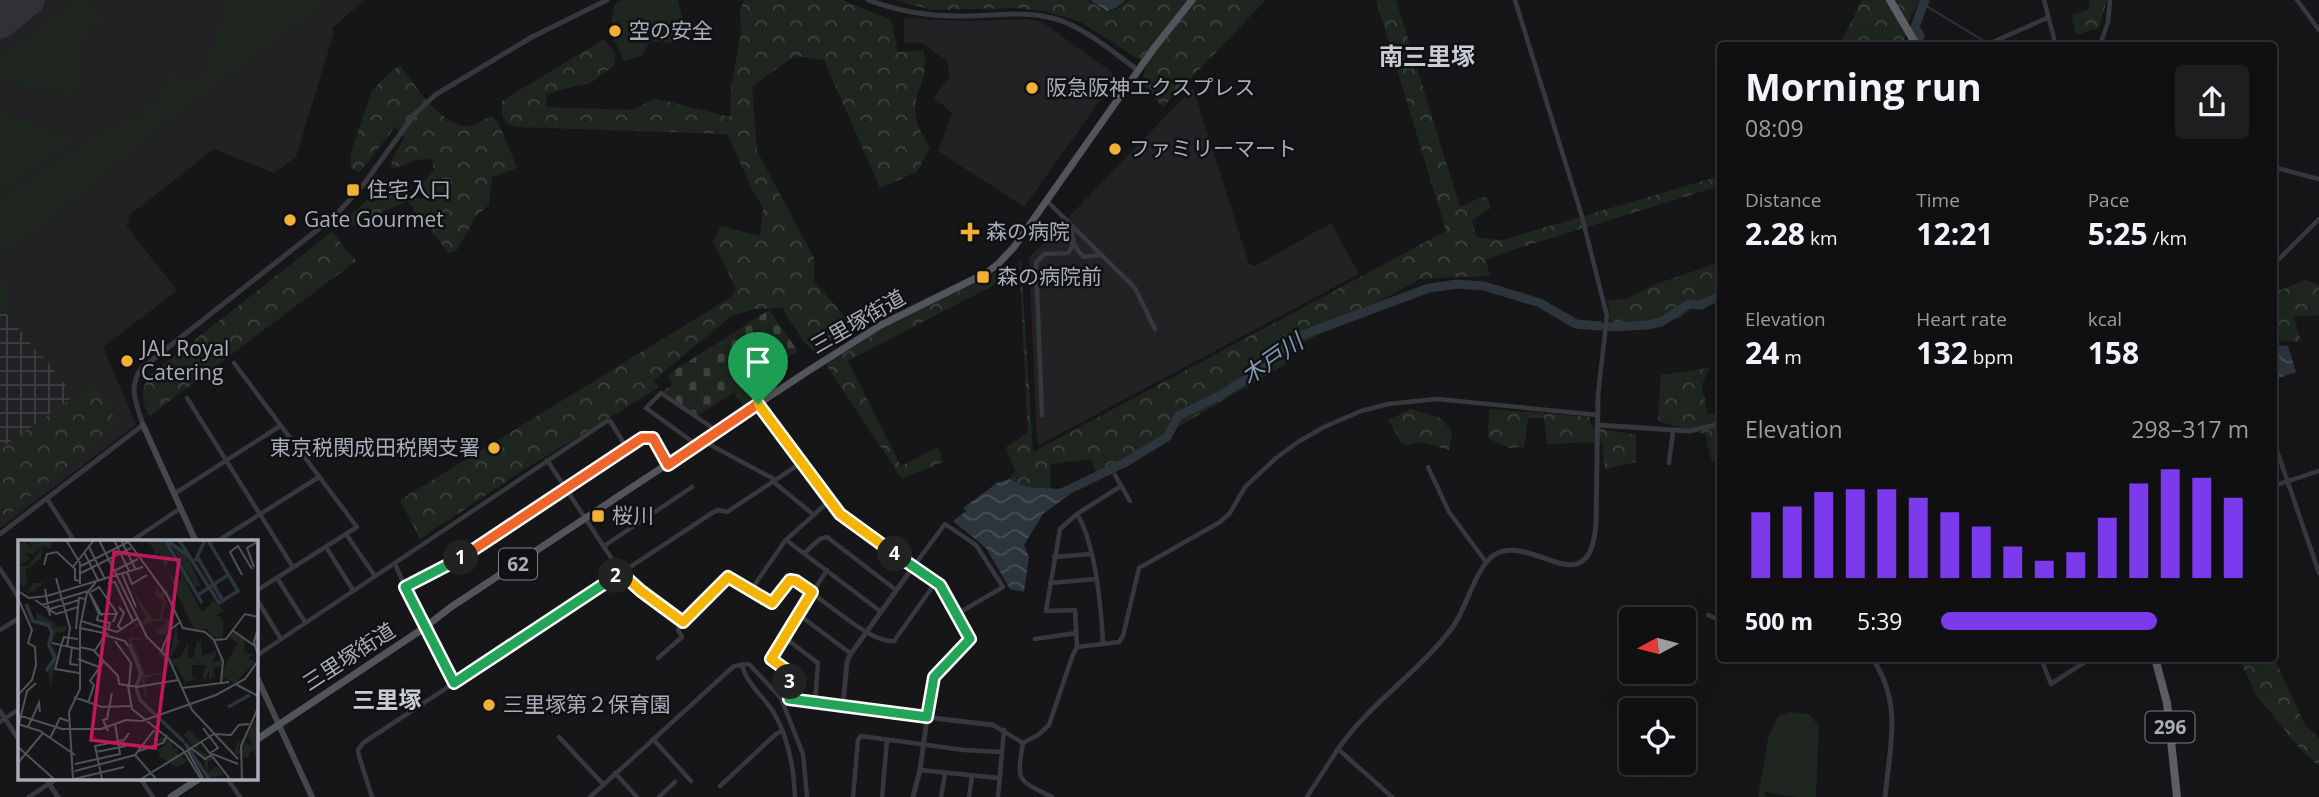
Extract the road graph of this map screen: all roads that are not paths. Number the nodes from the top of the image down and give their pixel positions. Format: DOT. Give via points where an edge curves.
graph roads {
  1 [pos="607,0"];
  2 [pos="869,0"];
  3 [pos="1192,0"];
  4 [pos="1515,0"];
  5 [pos="1890,0"];
  6 [pos="2044,0"];
  7 [pos="2110,0"];
  8 [pos="2297,0"];
  9 [pos="2048,18"];
  10 [pos="2319,30"];
  11 [pos="1915,42"];
  12 [pos="1993,42"];
  13 [pos="2055,42"];
  14 [pos="2099,42"];
  15 [pos="1139,71"];
  16 [pos="2277,168"];
  17 [pos="2319,179"];
  18 [pos="1047,201"];
  19 [pos="2319,219"];
  20 [pos="1072,226"];
  21 [pos="1072,243"];
  22 [pos="1101,255"];
  23 [pos="2278,260"];
  24 [pos="1155,328"];
  25 [pos="234,363"];
  26 [pos="1598,395"];
  27 [pos="187,398"];
  28 [pos="758,404"];
  29 [pos="1042,415"];
  30 [pos="1598,415"];
  31 [pos="144,425"];
  32 [pos="1598,425"];
  33 [pos="1717,425"];
  34 [pos="280,426"];
  35 [pos="718,431"];
  36 [pos="1673,432"];
  37 [pos="700,443"];
  38 [pos="627,448"];
  39 [pos="2277,450"];
  40 [pos="547,460"];
  41 [pos="226,461"];
  42 [pos="801,463"];
  43 [pos="1669,463"];
  44 [pos="668,465"];
  45 [pos="1428,467"];
  46 [pos="2319,471"];
  47 [pos="1115,475"];
  48 [pos="319,477"];
  49 [pos="775,481"];
  50 [pos="2288,481"];
  51 [pos="2277,485"];
  52 [pos="1121,486"];
  53 [pos="692,487"];
  54 [pos="567,489"];
  55 [pos="174,494"];
  56 [pos="47,499"];
  57 [pos="829,500"];
  58 [pos="1130,501"];
  59 [pos="181,508"];
  60 [pos="260,514"];
  61 [pos="1077,514"];
  62 [pos="814,515"];
  63 [pos="586,520"];
  64 [pos="0,534"];
  65 [pos="346,534"];
  66 [pos="74,540"];
  67 [pos="132,540"];
  68 [pos="196,540"];
  69 [pos="218,540"];
  70 [pos="786,540"];
  71 [pos="604,546"];
  72 [pos="326,547"];
  73 [pos="804,554"];
  74 [pos="1091,554"];
  75 [pos="1054,557"];
  76 [pos="1486,562"];
  77 [pos="395,564"];
  78 [pos="293,567"];
  79 [pos="913,567"];
  80 [pos="0,569"];
  81 [pos="827,570"];
  82 [pos="621,573"];
  83 [pos="2319,573"];
  84 [pos="375,576"];
  85 [pos="277,578"];
  86 [pos="1096,579"];
  87 [pos="936,582"];
  88 [pos="1050,583"];
  89 [pos="405,587"];
  90 [pos="353,590"];
  91 [pos="751,590"];
  92 [pos="896,590"];
  93 [pos="257,591"];
  94 [pos="812,592"];
  95 [pos="18,596"];
  96 [pos="257,600"];
  97 [pos="880,611"];
  98 [pos="798,614"];
  99 [pos="957,614"];
  100 [pos="1708,615"];
  101 [pos="18,619"];
  102 [pos="1717,619"];
  103 [pos="305,622"];
  104 [pos="683,622"];
  105 [pos="424,628"];
  106 [pos="0,630"];
  107 [pos="866,632"];
  108 [pos="1076,634"];
  109 [pos="784,637"];
  110 [pos="281,639"];
  111 [pos="1035,639"];
  112 [pos="1103,643"];
  113 [pos="1077,647"];
  114 [pos="850,653"];
  115 [pos="257,655"];
  116 [pos="658,658"];
  117 [pos="1874,662"];
  118 [pos="2043,662"];
  119 [pos="2085,662"];
  120 [pos="2156,662"];
  121 [pos="742,664"];
  122 [pos="257,676"];
  123 [pos="455,685"];
  124 [pos="781,698"];
  125 [pos="789,699"];
  126 [pos="815,702"];
  127 [pos="843,705"];
  128 [pos="18,710"];
  129 [pos="0,711"];
  130 [pos="927,717"];
  131 [pos="2,720"];
  132 [pos="278,724"];
  133 [pos="993,725"];
  134 [pos="1004,730"];
  135 [pos="783,731"];
  136 [pos="559,737"];
  137 [pos="257,738"];
  138 [pos="18,739"];
  139 [pos="653,739"];
  140 [pos="887,741"];
  141 [pos="1023,743"];
  142 [pos="924,745"];
  143 [pos="1338,748"];
  144 [pos="1001,752"];
  145 [pos="920,770"];
  146 [pos="615,773"];
  147 [pos="945,773"];
  148 [pos="972,776"];
  149 [pos="999,778"];
  150 [pos="141,780"];
  151 [pos="197,780"];
  152 [pos="228,780"];
  153 [pos="47,781"];
  154 [pos="691,781"];
  155 [pos="675,782"];
  156 [pos="603,784"];
  157 [pos="720,786"];
  158 [pos="29,797"];
  159 [pos="58,797"];
  160 [pos="153,797"];
  161 [pos="171,797"];
  162 [pos="240,797"];
  163 [pos="311,797"];
  164 [pos="372,797"];
  165 [pos="590,797"];
  166 [pos="638,797"];
  167 [pos="659,797"];
  168 [pos="795,797"];
  169 [pos="807,797"];
  170 [pos="853,797"];
  171 [pos="881,797"];
  172 [pos="913,797"];
  173 [pos="941,797"];
  174 [pos="970,797"];
  175 [pos="998,797"];
  176 [pos="1052,797"];
  177 [pos="1307,797"];
  178 [pos="1392,797"];
  179 [pos="1885,797"];
  180 [pos="2178,797"];
  1 -- 31 [label="street" via="435,94 335,216 142,368 134,389"];
  2 -- 15 [label="street" via="930,15 1046,17 1085,33"];
  3 -- 15 [label="main road, 三里塚街道 / 62"];
  4 -- 26 [label="street" via="1581,213 1607,316"];
  5 -- 11 [label="highway"];
  6 -- 9 [label="street"];
  7 -- 14 [label="street" via="2108,22"];
  8 -- 10 [label="street"];
  9 -- 12 [label="street"];
  9 -- 13 [label="street"];
  15 -- 18 [label="main road, 三里塚街道 / 62"];
  16 -- 17 [label="street"];
  18 -- 20 [label="street"];
  18 -- 28 [label="main road, 三里塚街道 / 62" via="1014,247 986,274 881,325"];
  19 -- 23 [label="street"];
  20 -- 21 [label="street"];
  20 -- 22 [label="street"];
  21 -- 22 [label="street" via="1084,257"];
  21 -- 29 [label="street" via="1068,253 1044,254 1036,263"];
  22 -- 24 [label="street" via="1135,288"];
  25 -- 34 [label="street"];
  26 -- 30 [label="street"];
  27 -- 41 [label="street"];
  28 -- 35 [label="main road, 三里塚街道 / 62"];
  28 -- 42 [label="street"];
  30 -- 32 [label="street"];
  30 -- 112 [label="street" via="1437,399 1388,404 1324,427 1249,482 1220,522 1143,564 1136,576 1123,636 1119,642"];
  31 -- 55 [label="main road"];
  31 -- 56 [label="street"];
  32 -- 36 [label="street"];
  32 -- 76 [label="street" via="1595,539 1589,554 1564,565 1509,549"];
  33 -- 36 [label="street"];
  34 -- 41 [label="street"];
  34 -- 48 [label="street"];
  35 -- 37 [label="main road, 三里塚街道 / 62"];
  35 -- 37 [label="street" via="661,393 646,408"];
  36 -- 43 [label="street"];
  37 -- 44 [label="main road, 三里塚街道 / 62"];
  37 -- 49 [label="street"];
  38 -- 40 [label="street" via="607,421"];
  38 -- 44 [label="street" via="642,438 653,438"];
  38 -- 54 [label="street"];
  39 -- 50 [label="street"];
  40 -- 54 [label="street"];
  40 -- 77 [label="street"];
  41 -- 55 [label="street"];
  41 -- 60 [label="street"];
  42 -- 49 [label="street"];
  42 -- 57 [label="street"];
  44 -- 63 [label="main road, 三里塚街道 / 62"];
  45 -- 76 [label="street" via="1449,512"];
  46 -- 50 [label="street"];
  47 -- 52 [label="street"];
  48 -- 60 [label="street"];
  48 -- 65 [label="street" via="357,527"];
  49 -- 62 [label="street"];
  49 -- 82 [label="street" via="727,512 712,513"];
  50 -- 51 [label="street"];
  50 -- 83 [label="street"];
  52 -- 58 [label="street"];
  52 -- 61 [label="street"];
  53 -- 71 [label="street"];
  54 -- 63 [label="street"];
  54 -- 89 [label="street" via="451,564"];
  55 -- 59 [label="main road"];
  56 -- 64 [label="street"];
  56 -- 66 [label="street"];
  57 -- 62 [label="street"];
  57 -- 79 [label="street" via="848,520"];
  59 -- 67 [label="street"];
  59 -- 68 [label="main road"];
  60 -- 69 [label="street"];
  60 -- 78 [label="street"];
  61 -- 74 [label="street"];
  61 -- 75 [label="street" via="1059,529"];
  62 -- 70 [label="street"];
  63 -- 71 [label="street"];
  63 -- 105 [label="main road, 三里塚街道 / 62"];
  65 -- 72 [label="street"];
  65 -- 84 [label="street"];
  70 -- 73 [label="street"];
  70 -- 91 [label="street"];
  71 -- 82 [label="street"];
  72 -- 78 [label="street"];
  72 -- 90 [label="street"];
  73 -- 81 [label="street"];
  73 -- 92 [label="street" via="827,537"];
  74 -- 75 [label="street"];
  74 -- 86 [label="street"];
  75 -- 88 [label="street"];
  76 -- 143 [label="street" via="1450,631"];
  77 -- 84 [label="street"];
  77 -- 89 [label="street"];
  78 -- 85 [label="street"];
  79 -- 87 [label="street"];
  79 -- 92 [label="street"];
  79 -- 99 [label="street" via="945,524 976,545 1003,587"];
  80 -- 95 [label="street"];
  81 -- 94 [label="street"];
  81 -- 97 [label="street"];
  82 -- 104 [label="street"];
  82 -- 123 [label="street"];
  84 -- 90 [label="street"];
  85 -- 93 [label="street"];
  85 -- 103 [label="street"];
  86 -- 88 [label="street"];
  86 -- 112 [label="street"];
  87 -- 99 [label="street"];
  87 -- 107 [label="street" via="894,641"];
  88 -- 108 [label="street" via="1046,611 1075,610"];
  89 -- 105 [label="street"];
  90 -- 103 [label="street"];
  91 -- 94 [label="street" via="772,603 788,581"];
  91 -- 104 [label="street" via="728,577"];
  92 -- 97 [label="street"];
  94 -- 98 [label="street"];
  94 -- 107 [label="street"];
  96 -- 110 [label="street"];
  97 -- 107 [label="street"];
  98 -- 109 [label="street"];
  98 -- 114 [label="street"];
  99 -- 130 [label="street" via="970,639 934,677"];
  100 -- 102 [label="street"];
  101 -- 106 [label="street"];
  103 -- 110 [label="street"];
  104 -- 116 [label="street" via="677,631 682,637"];
  105 -- 123 [label="street"];
  105 -- 132 [label="main road, 三里塚街道 / 62"];
  107 -- 114 [label="street"];
  108 -- 111 [label="street"];
  108 -- 113 [label="street"];
  109 -- 125 [label="street" via="771,659 789,672"];
  109 -- 126 [label="street" via="818,663"];
  110 -- 115 [label="street"];
  112 -- 113 [label="street"];
  113 -- 141 [label="street" via="1049,725"];
  114 -- 127 [label="street"];
  117 -- 179 [label="street" via="1892,704"];
  118 -- 119 [label="street" via="2051,684"];
  120 -- 180 [label="highway, 296" via="2167,703"];
  121 -- 124 [label="street" via="750,665"];
  121 -- 135 [label="street"];
  121 -- 139 [label="street" via="727,671"];
  122 -- 132 [label="main road"];
  123 -- 164 [label="street" via="360,746"];
  124 -- 125 [label="street"];
  124 -- 169 [label="street" via="803,754"];
  125 -- 126 [label="street"];
  126 -- 127 [label="street"];
  127 -- 130 [label="street"];
  128 -- 131 [label="street"];
  129 -- 131 [label="street"];
  130 -- 133 [label="street"];
  130 -- 142 [label="street"];
  131 -- 138 [label="street"];
  132 -- 137 [label="main road, 三里塚街道 / 62"];
  132 -- 163 [label="main road"];
  133 -- 134 [label="street"];
  134 -- 141 [label="street"];
  134 -- 144 [label="street"];
  135 -- 157 [label="street"];
  135 -- 168 [label="street"];
  136 -- 156 [label="street"];
  139 -- 146 [label="street"];
  139 -- 154 [label="street"];
  140 -- 142 [label="street"];
  140 -- 170 [label="street" via="861,736 858,740"];
  140 -- 171 [label="street"];
  141 -- 176 [label="street" via="1020,778"];
  142 -- 144 [label="street"];
  142 -- 145 [label="street"];
  143 -- 177 [label="street"];
  143 -- 178 [label="street"];
  144 -- 149 [label="street"];
  145 -- 147 [label="street"];
  145 -- 172 [label="street"];
  146 -- 156 [label="street"];
  146 -- 166 [label="street"];
  147 -- 148 [label="street"];
  147 -- 173 [label="street"];
  148 -- 149 [label="street"];
  148 -- 174 [label="street"];
  149 -- 175 [label="street"];
  150 -- 160 [label="street"];
  151 -- 161 [label="main road"];
  152 -- 162 [label="street"];
  153 -- 158 [label="street"];
  153 -- 159 [label="street"];
  155 -- 167 [label="street"];
  156 -- 165 [label="street"];
}
